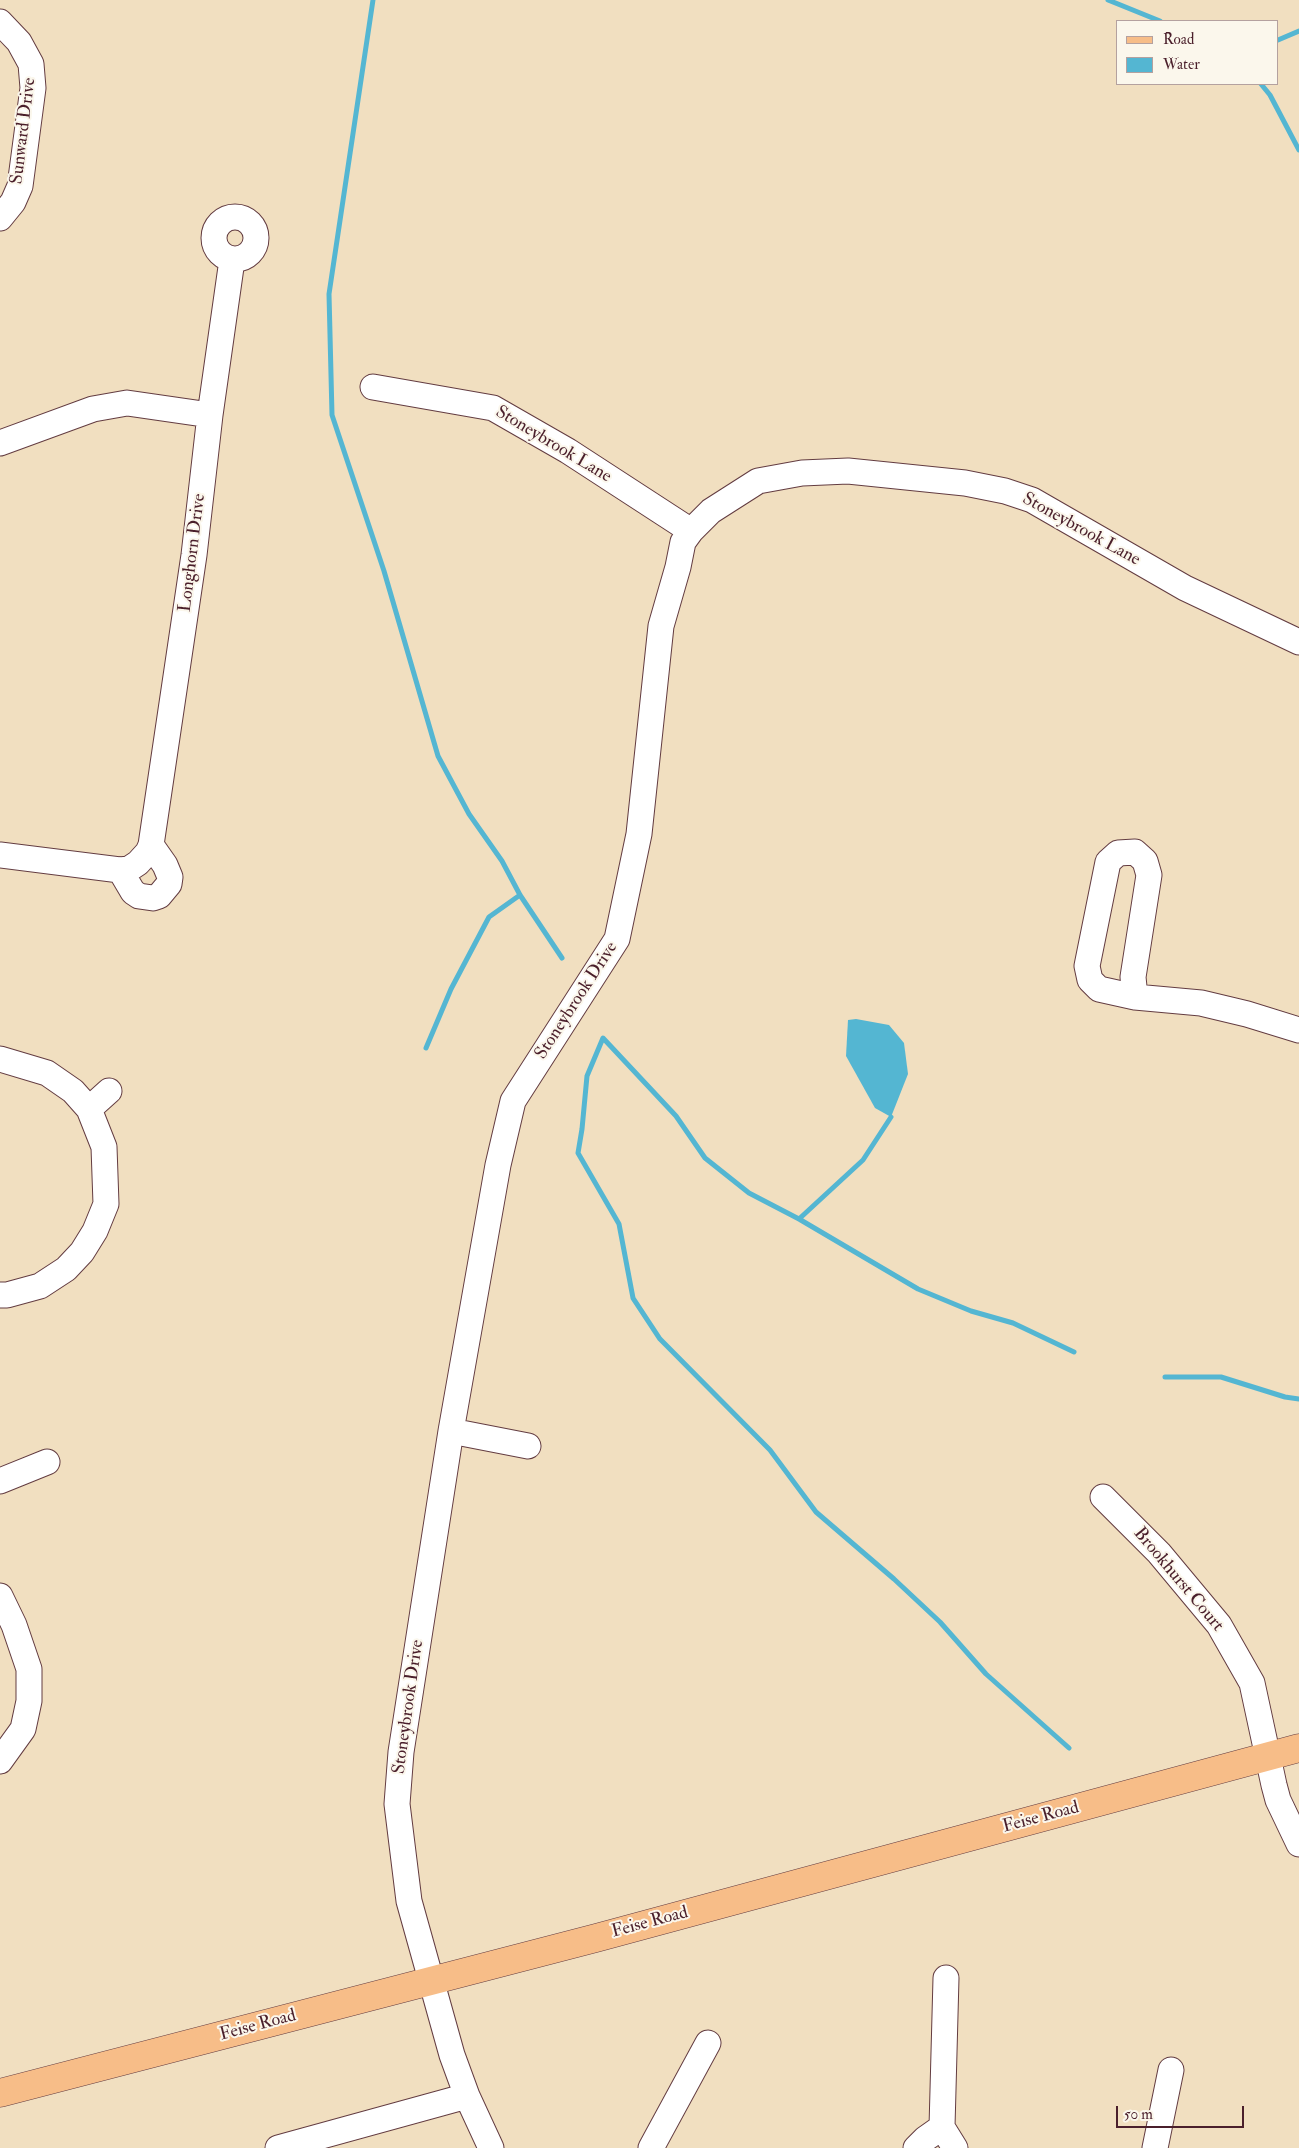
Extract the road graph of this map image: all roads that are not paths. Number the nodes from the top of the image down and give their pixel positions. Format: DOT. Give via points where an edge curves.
graph roads {
  1 [pos="0,22"];
  2 [pos="1,218"];
  3 [pos="232,260"];
  4 [pos="373,387"];
  5 [pos="210,415"];
  6 [pos="0,443"];
  7 [pos="758,481"];
  8 [pos="690,531"];
  9 [pos="1299,642"];
  10 [pos="151,845"];
  11 [pos="0,855"];
  12 [pos="120,870"];
  13 [pos="1135,997"];
  14 [pos="1299,1030"];
  15 [pos="0,1059"];
  16 [pos="109,1091"];
  17 [pos="89,1109"];
  18 [pos="0,1294"];
  19 [pos="451,1431"];
  20 [pos="528,1446"];
  21 [pos="47,1462"];
  22 [pos="0,1482"];
  23 [pos="1102,1497"];
  24 [pos="0,1596"];
  25 [pos="1299,1748"];
  26 [pos="1268,1756"];
  27 [pos="0,1761"];
  28 [pos="1299,1844"];
  29 [pos="946,1978"];
  30 [pos="432,1981"];
  31 [pos="708,2043"];
  32 [pos="1171,2070"];
  33 [pos="0,2092"];
  34 [pos="467,2096"];
  35 [pos="949,2138"];
  36 [pos="278,2148"];
  37 [pos="491,2148"];
  38 [pos="651,2148"];
  39 [pos="916,2148"];
  40 [pos="1155,2148"];
  1 -- 2 [label="street, Sunward Drive" via="19,42 31,64 33,88 20,186"];
  3 -- 5 [label="street, Longhorn Drive"];
  4 -- 8 [label="street, Stoneybrook Lane" via="493,408 568,451"];
  5 -- 6 [label="street" via="127,403 93,409"];
  5 -- 10 [label="street, Longhorn Drive" via="194,555"];
  7 -- 8 [label="street, Stoneybrook Drive" via="712,511"];
  7 -- 9 [label="street, Stoneybrook Lane" via="802,473 848,470 965,483 1005,491 1032,500 1185,588"];
  8 -- 19 [label="street, Stoneybrook Drive" via="683,542 661,626 639,834 618,939 513,1101 498,1165"];
  10 -- 12 [label="street, Longhorn Drive" via="138,863"];
  10 -- 12 [label="street" via="170,877 160,896 139,896"];
  11 -- 12 [label="street"];
  13 -- 13 [label="street" via="1133,977 1149,875 1145,862 1134,852 1118,853 1108,862 1087,966 1090,980 1099,989"];
  13 -- 14 [label="street" via="1201,1003"];
  15 -- 17 [label="street" via="47,1073 73,1091"];
  16 -- 17 [label="street"];
  17 -- 18 [label="street" via="104,1147 106,1173 106,1204 95,1232 77,1258 53,1278 40,1286"];
  19 -- 20 [label="street"];
  19 -- 30 [label="street, Stoneybrook Drive" via="401,1752 396,1804 409,1901"];
  21 -- 22 [label="street"];
  23 -- 26 [label="street, Brookhurst Court" via="1159,1553 1219,1625 1252,1682"];
  24 -- 27 [label="street" via="29,1669 29,1701 23,1729"];
  25 -- 26 [label="main road, Feise Road"];
  26 -- 28 [label="street, Brookhurst Court" via="1278,1800"];
  26 -- 30 [label="main road, Feise Road"];
  29 -- 35 [label="street"];
  30 -- 33 [label="main road, Feise Road"];
  30 -- 34 [label="street, Stoneybrook Drive"];
  31 -- 38 [label="street"];
  32 -- 40 [label="street"];
  34 -- 36 [label="street"];
  34 -- 37 [label="street, Stoneybrook Drive"];
  35 -- 39 [label="street" via="925,2139"];
}
